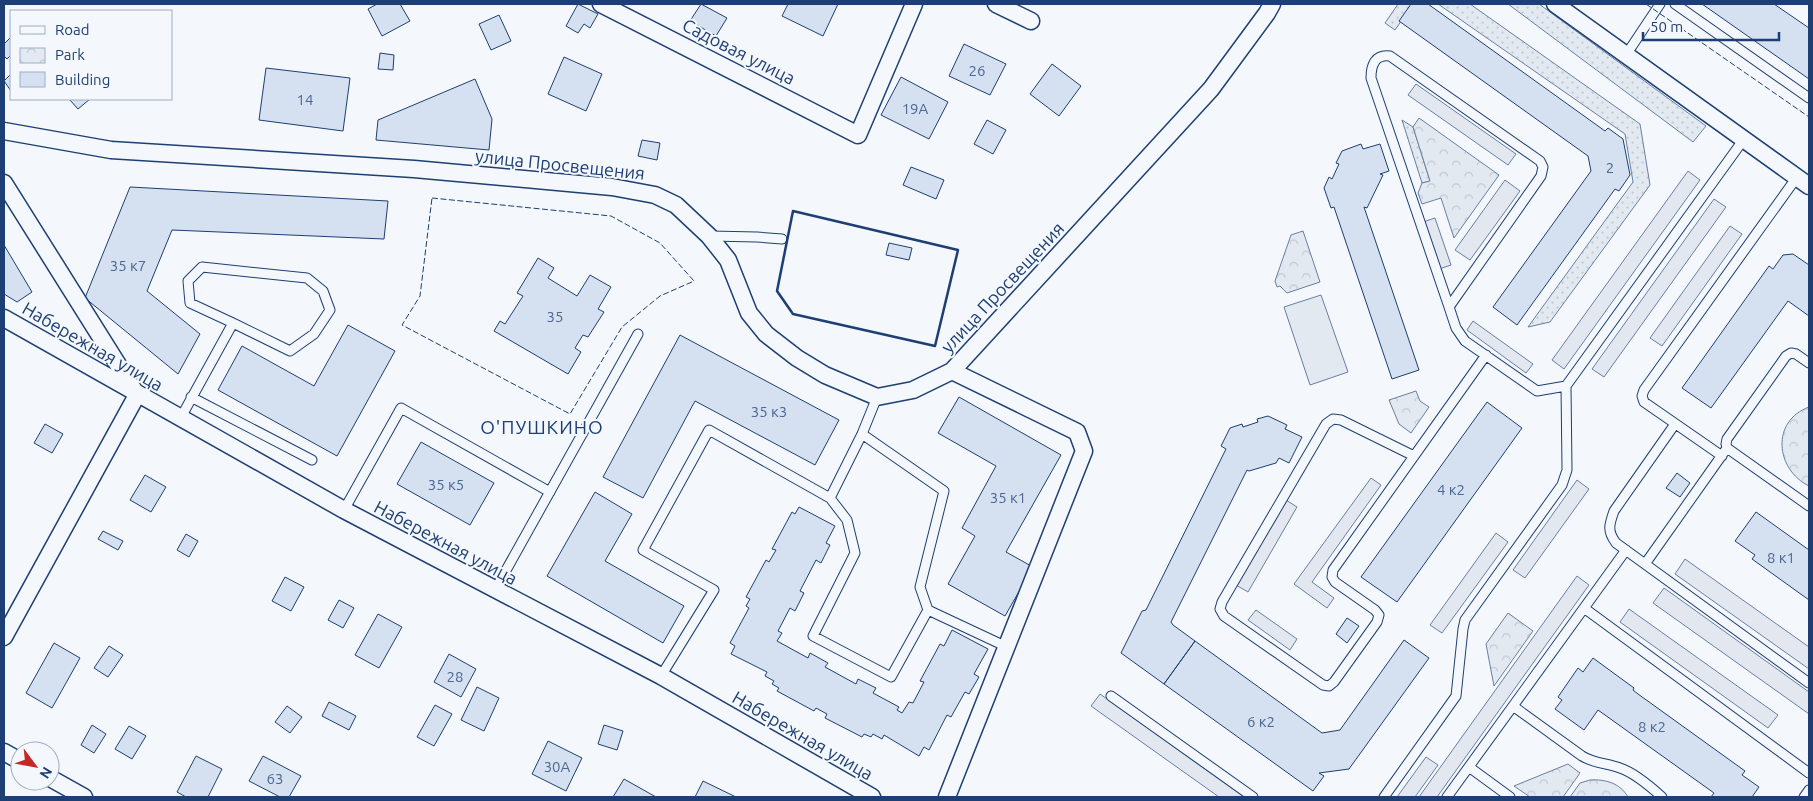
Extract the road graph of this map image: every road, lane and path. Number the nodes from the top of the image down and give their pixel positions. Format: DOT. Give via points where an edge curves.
graph roads {
  1 [pos="601,4"];
  2 [pos="914,4"];
  3 [pos="996,4"];
  4 [pos="1272,4"];
  5 [pos="1555,4"];
  6 [pos="1660,4"];
  7 [pos="1674,4"];
  8 [pos="1031,21"];
  9 [pos="1626,55"];
  10 [pos="1809,98"];
  11 [pos="4,131"];
  12 [pos="1744,139"];
  13 [pos="1803,181"];
  14 [pos="4,183"];
  15 [pos="709,236"];
  16 [pos="782,239"];
  17 [pos="1449,307"];
  18 [pos="4,318"];
  19 [pos="234,323"];
  20 [pos="638,334"];
  21 [pos="1486,356"];
  22 [pos="1809,363"];
  23 [pos="952,371"];
  24 [pos="1566,386"];
  25 [pos="137,395"];
  26 [pos="191,397"];
  27 [pos="878,397"];
  28 [pos="180,418"];
  29 [pos="1676,424"];
  30 [pos="862,434"];
  31 [pos="1725,452"];
  32 [pos="1414,456"];
  33 [pos="312,460"];
  34 [pos="550,492"];
  35 [pos="830,498"];
  36 [pos="1809,506"];
  37 [pos="344,510"];
  38 [pos="1626,550"];
  39 [pos="1645,564"];
  40 [pos="495,590"];
  41 [pos="1584,608"];
  42 [pos="928,610"];
  43 [pos="4,636"];
  44 [pos="1007,647"];
  45 [pos="661,676"];
  46 [pos="1809,684"];
  47 [pos="1111,696"];
  48 [pos="1513,706"];
  49 [pos="1468,767"];
  50 [pos="1809,773"];
  51 [pos="60,784"];
  52 [pos="1809,790"];
  53 [pos="84,797"];
  54 [pos="872,797"];
  55 [pos="947,797"];
  56 [pos="1253,797"];
  57 [pos="1384,797"];
  58 [pos="1447,797"];
  59 [pos="1510,797"];
  60 [pos="1662,797"];
  61 [pos="1804,797"];
  1 -- 2 [label="street, Садовая улица" via="858,135"];
  3 -- 8 [label="street"];
  4 -- 23 [label="street, улица Просвещения" via="1212,89"];
  5 -- 9 [label="street"];
  6 -- 9 [label="lane"];
  7 -- 10 [label="lane"];
  9 -- 12 [label="street"];
  11 -- 15 [label="street, улица Просвещения" via="111,150 414,169 612,188 655,195 676,205"];
  12 -- 13 [label="street"];
  12 -- 24 [label="lane"];
  13 -- 29 [label="lane" via="1644,390 1644,402"];
  14 -- 25 [label="street"];
  15 -- 16 [label="lane"];
  15 -- 27 [label="street, улица Просвещения" via="728,260 749,313 766,334 825,375"];
  17 -- 17 [label="lane" via="1542,176 1543,168 1540,161 1390,56 1383,55 1374,62 1371,78"];
  17 -- 21 [label="lane" via="1460,335"];
  18 -- 25 [label="street, Набережная улица"];
  19 -- 19 [label="lane" via="290,351 314,334 330,310 323,291 307,278 202,267 188,280 190,303"];
  19 -- 26 [label="lane"];
  20 -- 34 [label="lane"];
  21 -- 24 [label="lane" via="1537,391"];
  21 -- 32 [label="lane"];
  22 -- 31 [label="lane" via="1796,354 1786,356 1727,439"];
  23 -- 27 [label="street, улица Просвещения" via="913,390"];
  23 -- 44 [label="street" via="1077,432 1084,451"];
  24 -- 57 [label="lane" via="1567,470 1562,485 1465,620 1456,696"];
  25 -- 28 [label="street, Набережная улица"];
  25 -- 43 [label="street"];
  26 -- 28 [label="lane"];
  26 -- 33 [label="lane"];
  27 -- 30 [label="lane"];
  28 -- 37 [label="street, Набережная улица"];
  29 -- 31 [label="lane"];
  29 -- 38 [label="lane" via="1614,511 1609,524 1610,536"];
  30 -- 35 [label="lane"];
  30 -- 42 [label="lane" via="944,491 920,587"];
  31 -- 36 [label="lane"];
  31 -- 39 [label="lane"];
  32 -- 32 [label="lane" via="1341,420 1326,424 1222,602 1220,609 1224,616 1323,685 1329,686 1334,682 1378,622 1379,615 1335,582 1333,570"];
  34 -- 37 [label="lane" via="401,408"];
  34 -- 40 [label="lane"];
  35 -- 42 [label="lane" via="847,520 855,553 812,636 891,677"];
  35 -- 45 [label="lane" via="709,430 643,550 714,590"];
  37 -- 40 [label="street, Набережная улица"];
  38 -- 39 [label="lane"];
  38 -- 41 [label="lane"];
  39 -- 46 [label="lane"];
  40 -- 45 [label="street, Набережная улица"];
  41 -- 48 [label="lane"];
  41 -- 50 [label="lane"];
  42 -- 44 [label="lane"];
  44 -- 55 [label="street"];
  45 -- 54 [label="street, Набережная улица"];
  47 -- 56 [label="lane"];
  48 -- 49 [label="lane"];
  48 -- 60 [label="lane" via="1582,756 1627,771"];
  49 -- 58 [label="lane"];
  49 -- 59 [label="lane"];
  51 -- 53 [label="street"];
  52 -- 61 [label="lane"];
}
